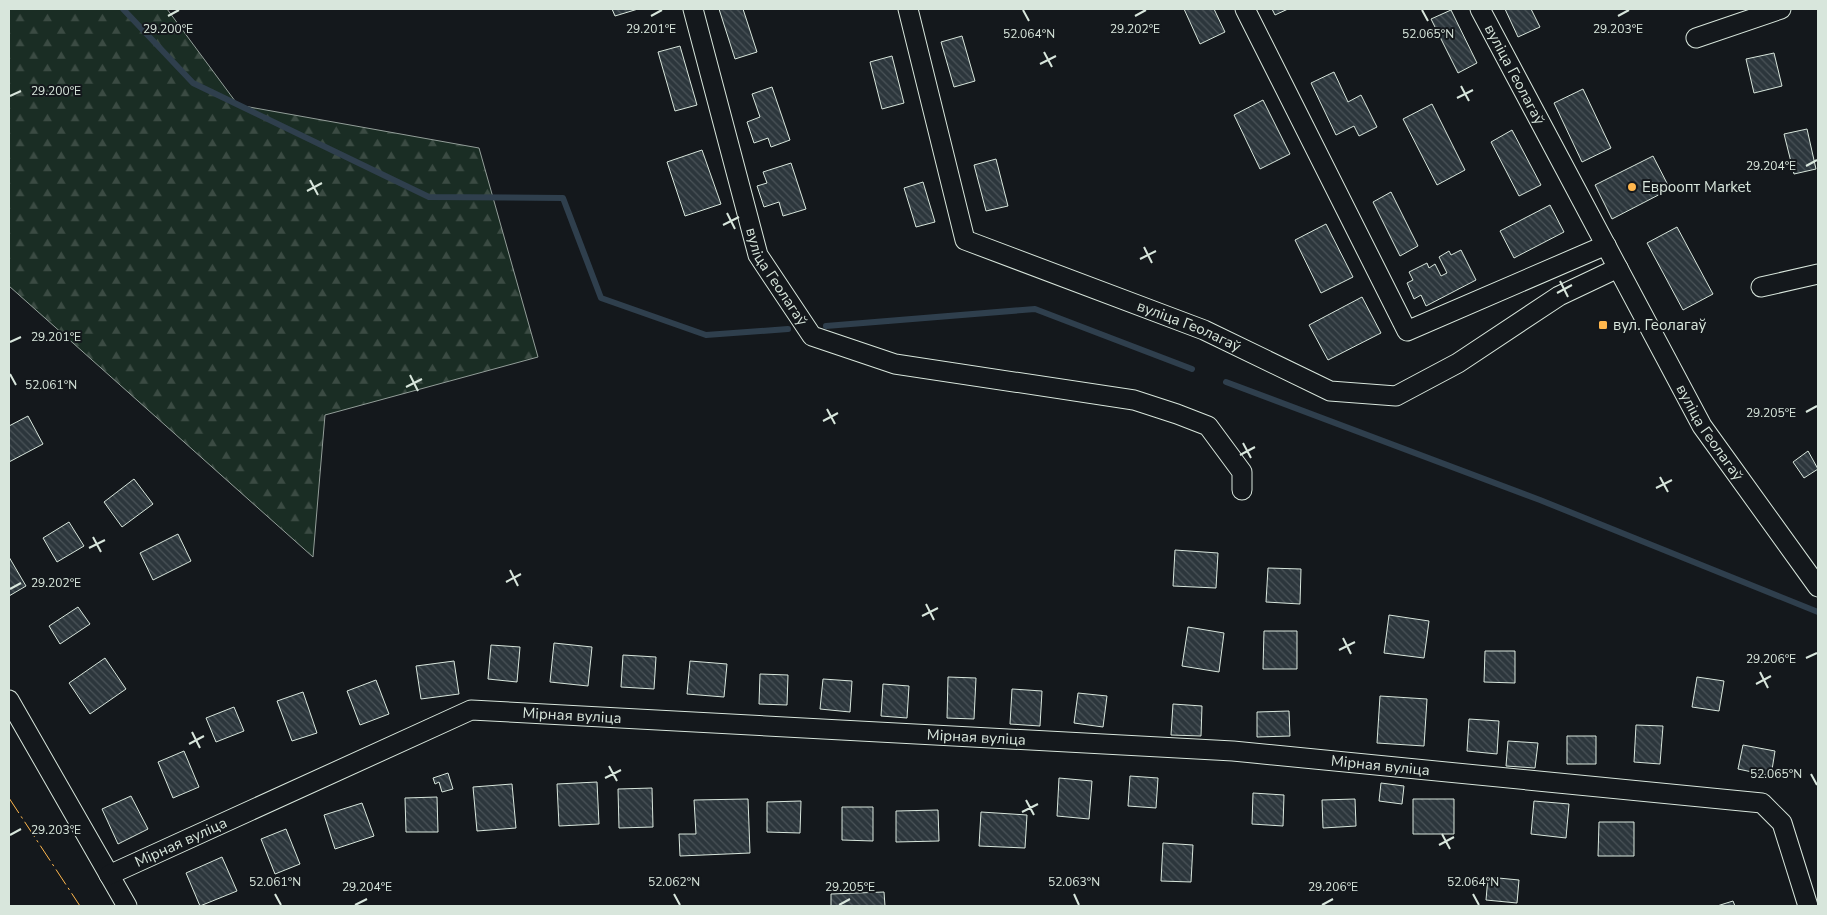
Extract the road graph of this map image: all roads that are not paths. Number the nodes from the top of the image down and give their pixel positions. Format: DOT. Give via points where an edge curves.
graph roads {
  1 [pos="693,9"];
  2 [pos="908,9"];
  3 [pos="1245,9"];
  4 [pos="1480,9"];
  5 [pos="1781,9"];
  6 [pos="1696,38"];
  7 [pos="1606,245"];
  8 [pos="1618,268"];
  9 [pos="1818,274"];
  10 [pos="1761,287"];
  11 [pos="1242,490"];
  12 [pos="1818,587"];
  13 [pos="9,700"];
  14 [pos="109,874"];
  15 [pos="127,906"];
  16 [pos="1808,906"];
  1 -- 11 [label="street, вуліца Геолагаў" via="758,255 812,336 895,364 1134,400 1177,414 1208,426 1242,472"];
  2 -- 8 [label="street, вуліца Геолагаў" via="964,240 1204,330 1330,391 1396,396 1458,363 1559,296"];
  3 -- 7 [label="street" via="1407,331"];
  4 -- 7 [label="street, вуліца Геолагаў"];
  5 -- 6 [label="street"];
  7 -- 8 [label="street, вуліца Геолагаў"];
  8 -- 12 [label="street, вуліца Геолагаў" via="1702,426"];
  9 -- 10 [label="street"];
  13 -- 14 [label="street"];
  14 -- 15 [label="street"];
  14 -- 16 [label="street, Мірная вуліца" via="471,710 1233,751 1762,803 1782,823"];
}
